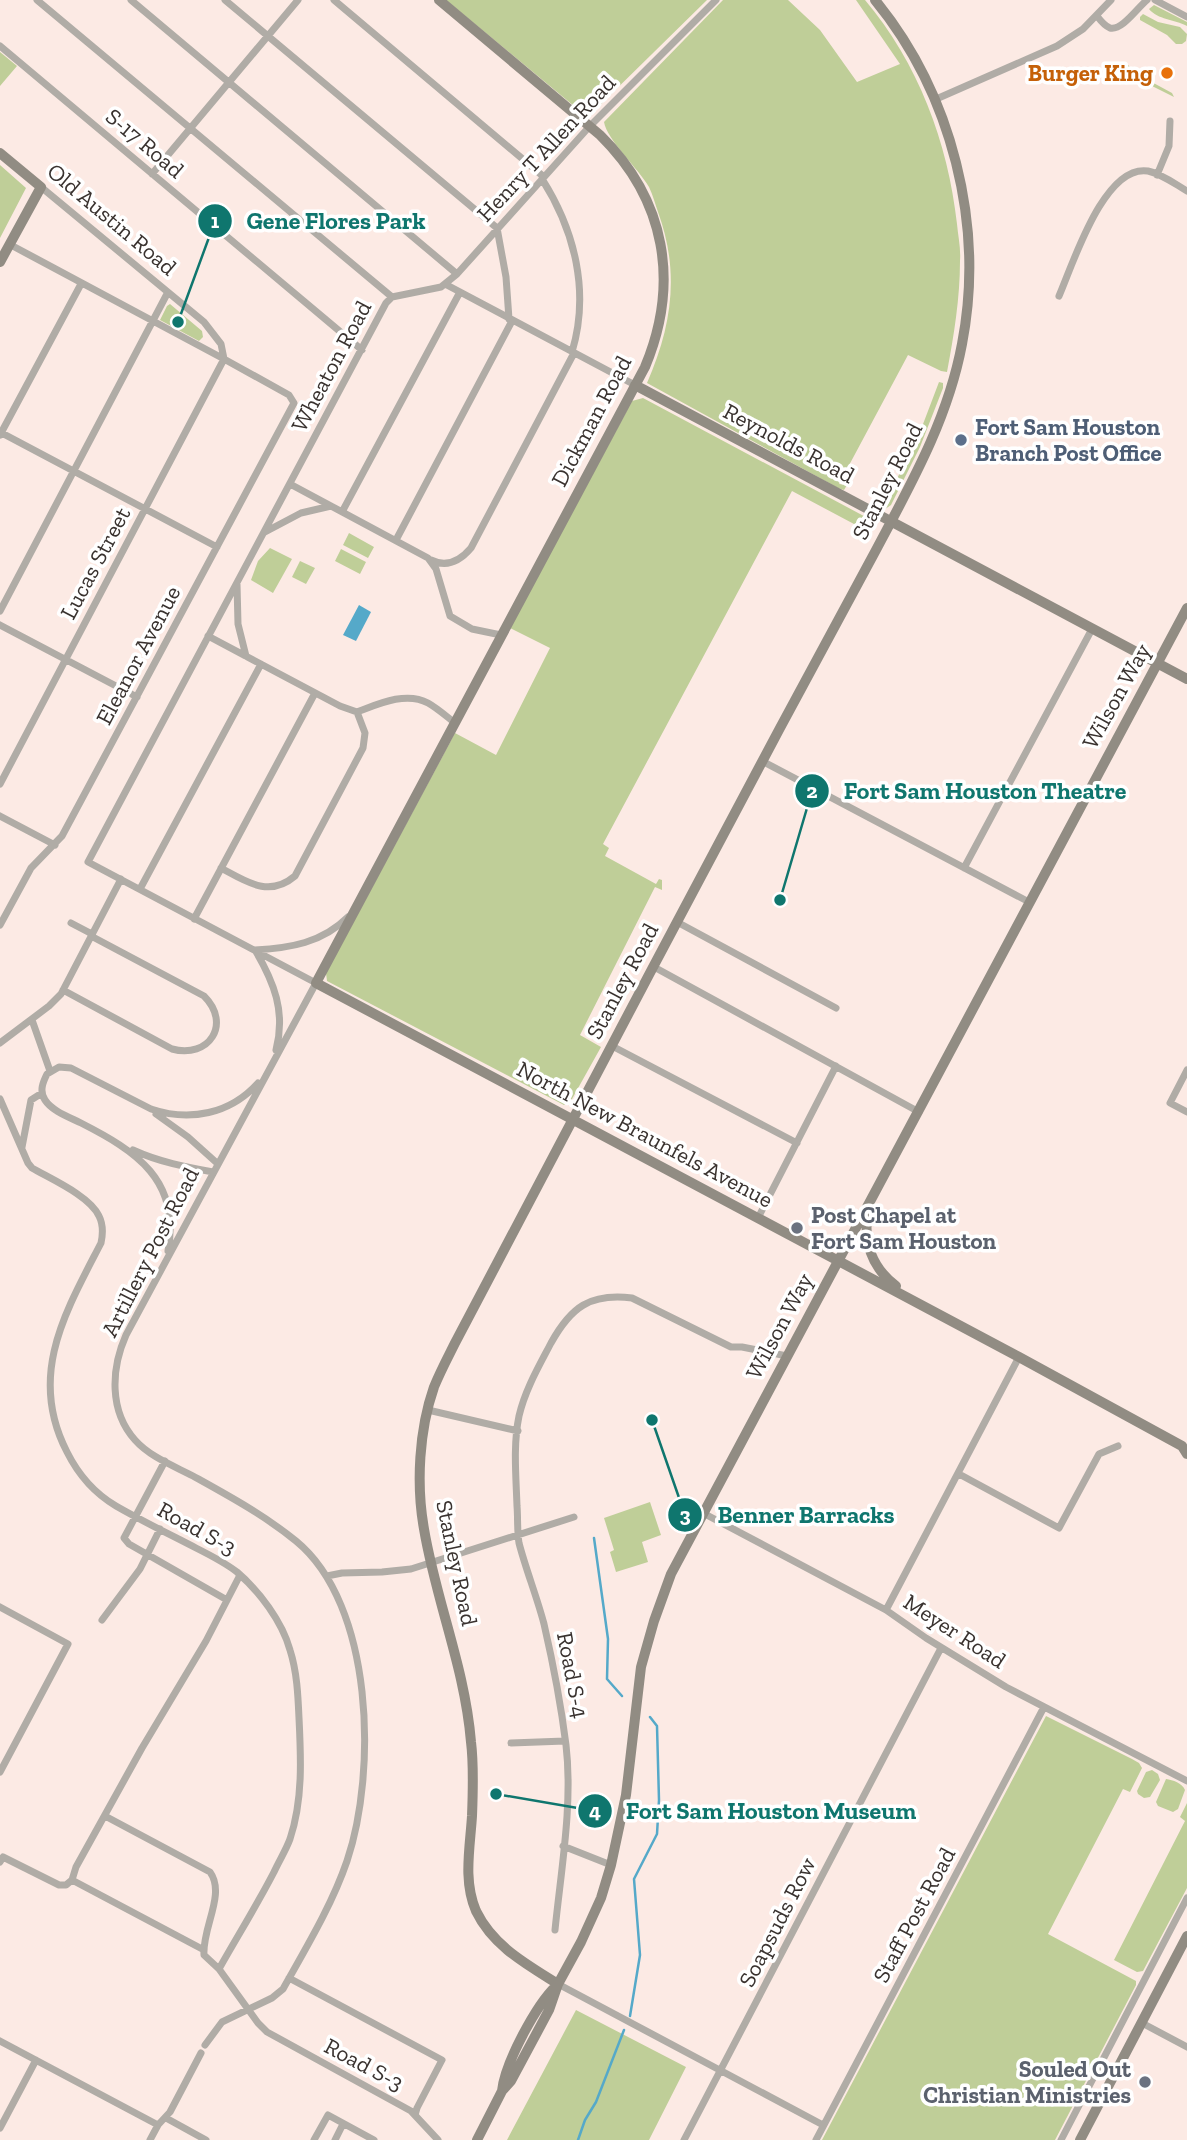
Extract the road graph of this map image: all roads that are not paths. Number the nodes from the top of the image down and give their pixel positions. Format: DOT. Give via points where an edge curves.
graph roads {
  1 [pos="37,0"];
  2 [pos="131,0"];
  3 [pos="225,0"];
  4 [pos="298,0"];
  5 [pos="334,0"];
  6 [pos="439,0"];
  7 [pos="716,0"];
  8 [pos="875,0"];
  9 [pos="1111,0"];
  10 [pos="1147,0"];
  11 [pos="1155,0"];
  12 [pos="1097,16"];
  13 [pos="1187,17"];
  14 [pos="268,36"];
  15 [pos="0,46"];
  16 [pos="229,82"];
  17 [pos="934,100"];
  18 [pos="1170,121"];
  19 [pos="589,127"];
  20 [pos="190,128"];
  21 [pos="0,153"];
  22 [pos="152,174"];
  23 [pos="1157,175"];
  24 [pos="543,178"];
  25 [pos="41,187"];
  26 [pos="1187,191"];
  27 [pos="497,228"];
  28 [pos="9,244"];
  29 [pos="0,262"];
  30 [pos="457,274"];
  31 [pos="81,284"];
  32 [pos="445,284"];
  33 [pos="168,292"];
  34 [pos="460,292"];
  35 [pos="1059,296"];
  36 [pos="392,297"];
  37 [pos="511,320"];
  38 [pos="154,322"];
  39 [pos="362,350"];
  40 [pos="573,353"];
  41 [pos="224,359"];
  42 [pos="635,386"];
  43 [pos="0,433"];
  44 [pos="74,472"];
  45 [pos="290,484"];
  46 [pos="332,506"];
  47 [pos="145,509"];
  48 [pos="342,512"];
  49 [pos="891,521"];
  50 [pos="264,533"];
  51 [pos="396,540"];
  52 [pos="217,547"];
  53 [pos="428,558"];
  54 [pos="238,580"];
  55 [pos="1187,608"];
  56 [pos="0,611"];
  57 [pos="0,625"];
  58 [pos="1092,629"];
  59 [pos="501,635"];
  60 [pos="208,636"];
  61 [pos="246,656"];
  62 [pos="66,659"];
  63 [pos="1158,663"];
  64 [pos="261,664"];
  65 [pos="1187,679"];
  66 [pos="315,693"];
  67 [pos="136,697"];
  68 [pos="357,712"];
  69 [pos="455,723"];
  70 [pos="762,761"];
  71 [pos="0,784"];
  72 [pos="0,816"];
  73 [pos="55,845"];
  74 [pos="88,862"];
  75 [pos="221,868"];
  76 [pos="964,868"];
  77 [pos="121,879"];
  78 [pos="140,889"];
  79 [pos="1029,902"];
  80 [pos="358,904"];
  81 [pos="194,919"];
  82 [pos="677,922"];
  83 [pos="71,923"];
  84 [pos="0,925"];
  85 [pos="92,935"];
  86 [pos="254,950"];
  87 [pos="654,967"];
  88 [pos="316,983"];
  89 [pos="63,990"];
  90 [pos="836,1008"];
  91 [pos="32,1020"];
  92 [pos="0,1043"];
  93 [pos="612,1046"];
  94 [pos="273,1061"];
  95 [pos="836,1066"];
  96 [pos="1187,1070"];
  97 [pos="50,1071"];
  98 [pos="266,1075"];
  99 [pos="42,1093"];
  100 [pos="0,1099"];
  101 [pos="150,1110"];
  102 [pos="919,1112"];
  103 [pos="1187,1112"];
  104 [pos="574,1120"];
  105 [pos="797,1143"];
  106 [pos="123,1146"];
  107 [pos="22,1148"];
  108 [pos="216,1168"];
  109 [pos="869,1203"];
  110 [pos="758,1218"];
  111 [pos="838,1261"];
  112 [pos="166,1262"];
  113 [pos="923,1306"];
  114 [pos="787,1356"];
  115 [pos="1019,1357"];
  116 [pos="428,1410"];
  117 [pos="518,1431"];
  118 [pos="1118,1446"];
  119 [pos="1186,1446"];
  120 [pos="165,1461"];
  121 [pos="958,1474"];
  122 [pos="703,1513"];
  123 [pos="136,1516"];
  124 [pos="574,1517"];
  125 [pos="160,1529"];
  126 [pos="518,1534"];
  127 [pos="147,1554"];
  128 [pos="432,1562"];
  129 [pos="240,1575"];
  130 [pos="327,1576"];
  131 [pos="227,1600"];
  132 [pos="0,1607"];
  133 [pos="886,1610"];
  134 [pos="102,1620"];
  135 [pos="941,1647"];
  136 [pos="1044,1707"];
  137 [pos="565,1741"];
  138 [pos="511,1743"];
  139 [pos="0,1772"];
  140 [pos="1187,1781"];
  141 [pos="105,1816"];
  142 [pos="563,1846"];
  143 [pos="1,1859"];
  144 [pos="611,1865"];
  145 [pos="72,1880"];
  146 [pos="1187,1898"];
  147 [pos="555,1930"];
  148 [pos="1187,1936"];
  149 [pos="204,1950"];
  150 [pos="219,1969"];
  151 [pos="289,1978"];
  152 [pos="558,1984"];
  153 [pos="247,2009"];
  154 [pos="1142,2023"];
  155 [pos="0,2041"];
  156 [pos="1187,2047"];
  157 [pos="36,2060"];
  158 [pos="722,2070"];
  159 [pos="415,2115"];
  160 [pos="166,2118"];
  161 [pos="343,2124"];
  162 [pos="158,2125"];
  163 [pos="823,2125"];
  164 [pos="0,2128"];
  165 [pos="150,2140"];
  166 [pos="206,2140"];
  167 [pos="314,2140"];
  168 [pos="335,2140"];
  169 [pos="374,2140"];
  170 [pos="438,2140"];
  171 [pos="477,2140"];
  172 [pos="684,2140"];
  173 [pos="816,2140"];
  174 [pos="1061,2140"];
  175 [pos="1080,2140"];
  1 -- 20 [label="street, Wheaton Road"];
  2 -- 16 [label="street"];
  3 -- 14 [label="street"];
  4 -- 14 [label="street"];
  5 -- 24 [label="street"];
  6 -- 19 [label="street, Dickman Road"];
  7 -- 19 [label="street, Henry T Allen Road"];
  8 -- 17 [label="street, Stanley Road" via="911,50"];
  9 -- 12 [label="street"];
  10 -- 12 [label="street" via="1121,26 1109,27"];
  11 -- 13 [label="street"];
  12 -- 17 [label="street" via="1057,46"];
  14 -- 16 [label="street"];
  14 -- 27 [label="street"];
  15 -- 22 [label="street, S-17 Road"];
  16 -- 20 [label="street"];
  16 -- 30 [label="street"];
  17 -- 49 [label="street, Stanley Road" via="950,140 963,195 969,258 967,309 944,410 923,463"];
  18 -- 23 [label="street" via="1169,146"];
  19 -- 24 [label="street, Henry T Allen Road"];
  19 -- 42 [label="street, Dickman Road" via="616,151 635,177 661,246 664,288 659,329"];
  20 -- 22 [label="street"];
  20 -- 36 [label="street, Wheaton Road"];
  21 -- 25 [label="street, Old Austin Road"];
  22 -- 39 [label="street, S-17 Road"];
  23 -- 26 [label="street"];
  23 -- 35 [label="street" via="1134,172 1111,189"];
  24 -- 27 [label="street, Henry T Allen Road"];
  24 -- 40 [label="street" via="570,234 577,268 580,302"];
  25 -- 28 [label="street"];
  25 -- 33 [label="street, Old Austin Road"];
  27 -- 30 [label="street, Henry T Allen Road"];
  27 -- 37 [label="street"];
  28 -- 29 [label="street"];
  28 -- 31 [label="street"];
  30 -- 32 [label="street, Henry T Allen Road"];
  31 -- 38 [label="street"];
  31 -- 43 [label="street"];
  32 -- 34 [label="street, Reynolds Road"];
  32 -- 36 [label="street, Henry T Allen Road"];
  33 -- 38 [label="street"];
  33 -- 41 [label="street, Old Austin Road" via="204,322 221,344"];
  34 -- 37 [label="street, Reynolds Road"];
  34 -- 48 [label="street"];
  36 -- 39 [label="street, Wheaton Road"];
  37 -- 40 [label="street, Reynolds Road"];
  37 -- 51 [label="street"];
  38 -- 41 [label="street"];
  38 -- 44 [label="street"];
  39 -- 45 [label="street, Wheaton Road"];
  40 -- 42 [label="street, Reynolds Road"];
  40 -- 53 [label="street" via="471,548 449,563"];
  41 -- 47 [label="street, Lucas Street"];
  41 -- 52 [label="street, Eleanor Avenue" via="289,395 294,403"];
  42 -- 49 [label="street, Reynolds Road"];
  42 -- 59 [label="street, Dickman Road"];
  43 -- 44 [label="street"];
  44 -- 47 [label="street"];
  44 -- 56 [label="street"];
  45 -- 46 [label="street"];
  45 -- 50 [label="street, Wheaton Road"];
  46 -- 48 [label="street"];
  46 -- 50 [label="street" via="301,513"];
  47 -- 52 [label="street"];
  47 -- 62 [label="street, Lucas Street"];
  48 -- 51 [label="street"];
  49 -- 58 [label="street, Reynolds Road"];
  49 -- 70 [label="street, Stanley Road"];
  50 -- 54 [label="street, Wheaton Road"];
  51 -- 53 [label="street"];
  52 -- 67 [label="street, Eleanor Avenue"];
  53 -- 59 [label="street" via="436,569 450,617 472,629"];
  54 -- 60 [label="street, Wheaton Road"];
  54 -- 61 [label="street" via="236,613"];
  55 -- 63 [label="street, Wilson Way"];
  57 -- 62 [label="street"];
  58 -- 63 [label="street, Reynolds Road"];
  58 -- 76 [label="street"];
  59 -- 69 [label="street, Dickman Road"];
  60 -- 61 [label="street"];
  60 -- 74 [label="street, Wheaton Road"];
  61 -- 64 [label="street"];
  62 -- 67 [label="street"];
  62 -- 71 [label="street, Lucas Street"];
  63 -- 65 [label="street, Reynolds Road"];
  63 -- 79 [label="street, Wilson Way"];
  64 -- 66 [label="street"];
  64 -- 78 [label="street"];
  66 -- 68 [label="street"];
  66 -- 75 [label="street"];
  67 -- 73 [label="street, Eleanor Avenue"];
  68 -- 69 [label="street" via="413,698"];
  68 -- 75 [label="street" via="365,733 363,748 295,876 285,885 269,888"];
  69 -- 80 [label="street, Dickman Road"];
  70 -- 76 [label="street"];
  70 -- 82 [label="street, Stanley Road"];
  72 -- 73 [label="street"];
  73 -- 84 [label="street, Eleanor Avenue" via="31,868"];
  74 -- 77 [label="street, North New Braunfels Avenue"];
  75 -- 81 [label="street"];
  76 -- 79 [label="street"];
  77 -- 78 [label="street, North New Braunfels Avenue"];
  77 -- 85 [label="street"];
  78 -- 81 [label="street, North New Braunfels Avenue"];
  79 -- 102 [label="street, Wilson Way"];
  80 -- 86 [label="street, Dickman Road" via="337,927 320,937 297,946"];
  80 -- 88 [label="street, Dickman Road"];
  81 -- 86 [label="street, North New Braunfels Avenue"];
  82 -- 87 [label="street, Stanley Road"];
  82 -- 90 [label="street"];
  83 -- 85 [label="street"];
  85 -- 89 [label="street"];
  85 -- 89 [label="street" via="204,996 217,1017 216,1030 200,1049 172,1049"];
  86 -- 88 [label="street, North New Braunfels Avenue"];
  86 -- 94 [label="street, Artillery Post Road" via="279,1002 280,1030"];
  87 -- 93 [label="street, Stanley Road"];
  87 -- 95 [label="street"];
  88 -- 94 [label="street, Artillery Post Road"];
  88 -- 104 [label="street, North New Braunfels Avenue"];
  89 -- 91 [label="street"];
  91 -- 92 [label="street"];
  91 -- 97 [label="street"];
  93 -- 104 [label="street, Stanley Road"];
  93 -- 105 [label="street"];
  94 -- 98 [label="street, Artillery Post Road"];
  95 -- 102 [label="street"];
  95 -- 105 [label="street"];
  96 -- 103 [label="street" via="1170,1103"];
  97 -- 99 [label="street"];
  97 -- 101 [label="street" via="71,1068"];
  98 -- 101 [label="street" via="240,1100 213,1112 184,1116"];
  98 -- 108 [label="street, Artillery Post Road"];
  99 -- 106 [label="street" via="55,1110"];
  99 -- 107 [label="street" via="32,1100"];
  100 -- 107 [label="street, Road S-3"];
  101 -- 108 [label="street" via="188,1138"];
  102 -- 109 [label="street, Wilson Way"];
  104 -- 110 [label="street, North New Braunfels Avenue"];
  104 -- 116 [label="street, Stanley Road" via="449,1356"];
  105 -- 110 [label="street"];
  106 -- 108 [label="street" via="149,1158"];
  106 -- 112 [label="street" via="143,1162 161,1188 170,1227"];
  107 -- 123 [label="street, Road S-3" via="32,1168 88,1202 100,1216 101,1243 64,1314 55,1345 51,1401 59,1435 80,1473 99,1494"];
  108 -- 112 [label="street, Artillery Post Road"];
  109 -- 111 [label="street, Wilson Way"];
  109 -- 113 [label="street" via="866,1239 870,1254 892,1283"];
  110 -- 111 [label="street, North New Braunfels Avenue"];
  111 -- 113 [label="street, North New Braunfels Avenue"];
  111 -- 114 [label="street, Wilson Way"];
  112 -- 120 [label="street, Artillery Post Road" via="122,1345 115,1382 117,1406 127,1430 142,1447"];
  113 -- 115 [label="street, North New Braunfels Avenue"];
  114 -- 117 [label="street, Road S-4" via="731,1347 632,1298 592,1299 558,1330 523,1403"];
  114 -- 122 [label="street, Wilson Way"];
  115 -- 119 [label="street, North New Braunfels Avenue"];
  115 -- 121 [label="street"];
  116 -- 117 [label="street"];
  116 -- 128 [label="street, Stanley Road" via="421,1490"];
  117 -- 126 [label="street, Road S-4"];
  118 -- 121 [label="street" via="1099,1454 1059,1528"];
  120 -- 123 [label="street"];
  120 -- 130 [label="street, Artillery Post Road" via="262,1514 300,1544"];
  121 -- 133 [label="street"];
  122 -- 133 [label="street, Meyer Road"];
  122 -- 144 [label="street, Wilson Way" via="671,1574 641,1667 626,1795"];
  123 -- 125 [label="street, Road S-3"];
  123 -- 127 [label="street" via="124,1538"];
  124 -- 126 [label="street"];
  125 -- 127 [label="street"];
  125 -- 129 [label="street, Road S-3"];
  126 -- 128 [label="street"];
  126 -- 137 [label="street, Road S-4" via="543,1623"];
  127 -- 131 [label="street"];
  127 -- 134 [label="street"];
  128 -- 130 [label="street" via="403,1571"];
  128 -- 152 [label="street, Stanley Road" via="468,1710 472,1899 501,1945"];
  129 -- 131 [label="street"];
  129 -- 150 [label="street, Road S-3" via="272,1614 290,1648 296,1676 301,1774 289,1842"];
  130 -- 151 [label="street, Artillery Post Road" via="348,1625 362,1686 362,1789 343,1870"];
  131 -- 141 [label="street"];
  132 -- 139 [label="street" via="68,1644"];
  133 -- 135 [label="street, Meyer Road"];
  135 -- 136 [label="street, Meyer Road"];
  135 -- 158 [label="street, Soapsuds Row"];
  136 -- 140 [label="street, Meyer Road"];
  136 -- 163 [label="street, Staff Post Road"];
  137 -- 138 [label="street"];
  137 -- 142 [label="street, Road S-4" via="568,1795"];
  141 -- 145 [label="street"];
  141 -- 149 [label="street" via="211,1872 217,1892"];
  142 -- 144 [label="street"];
  142 -- 147 [label="street, Road S-4"];
  143 -- 145 [label="street" via="58,1885"];
  144 -- 152 [label="street, Wilson Way" via="601,1898"];
  145 -- 149 [label="street"];
  146 -- 174 [label="street"];
  148 -- 154 [label="street"];
  149 -- 150 [label="street"];
  150 -- 153 [label="street, Road S-3"];
  151 -- 153 [label="street, Artillery Post Road" via="272,1998"];
  151 -- 159 [label="street" via="442,2060"];
  152 -- 158 [label="street"];
  152 -- 171 [label="street, Wilson Way" via="549,2010"];
  153 -- 159 [label="street, Road S-3" via="274,2037"];
  153 -- 160 [label="street, Artillery Post Road" via="222,2022"];
  154 -- 156 [label="street"];
  154 -- 175 [label="street"];
  155 -- 157 [label="street"];
  157 -- 162 [label="street"];
  157 -- 164 [label="street"];
  158 -- 163 [label="street"];
  158 -- 172 [label="street, Soapsuds Row"];
  159 -- 170 [label="street, Road S-3"];
  160 -- 162 [label="street"];
  160 -- 166 [label="street"];
  161 -- 167 [label="street" via="327,2115"];
  161 -- 168 [label="street"];
  161 -- 169 [label="street"];
  162 -- 165 [label="street"];
  163 -- 173 [label="street, Staff Post Road"];
}
